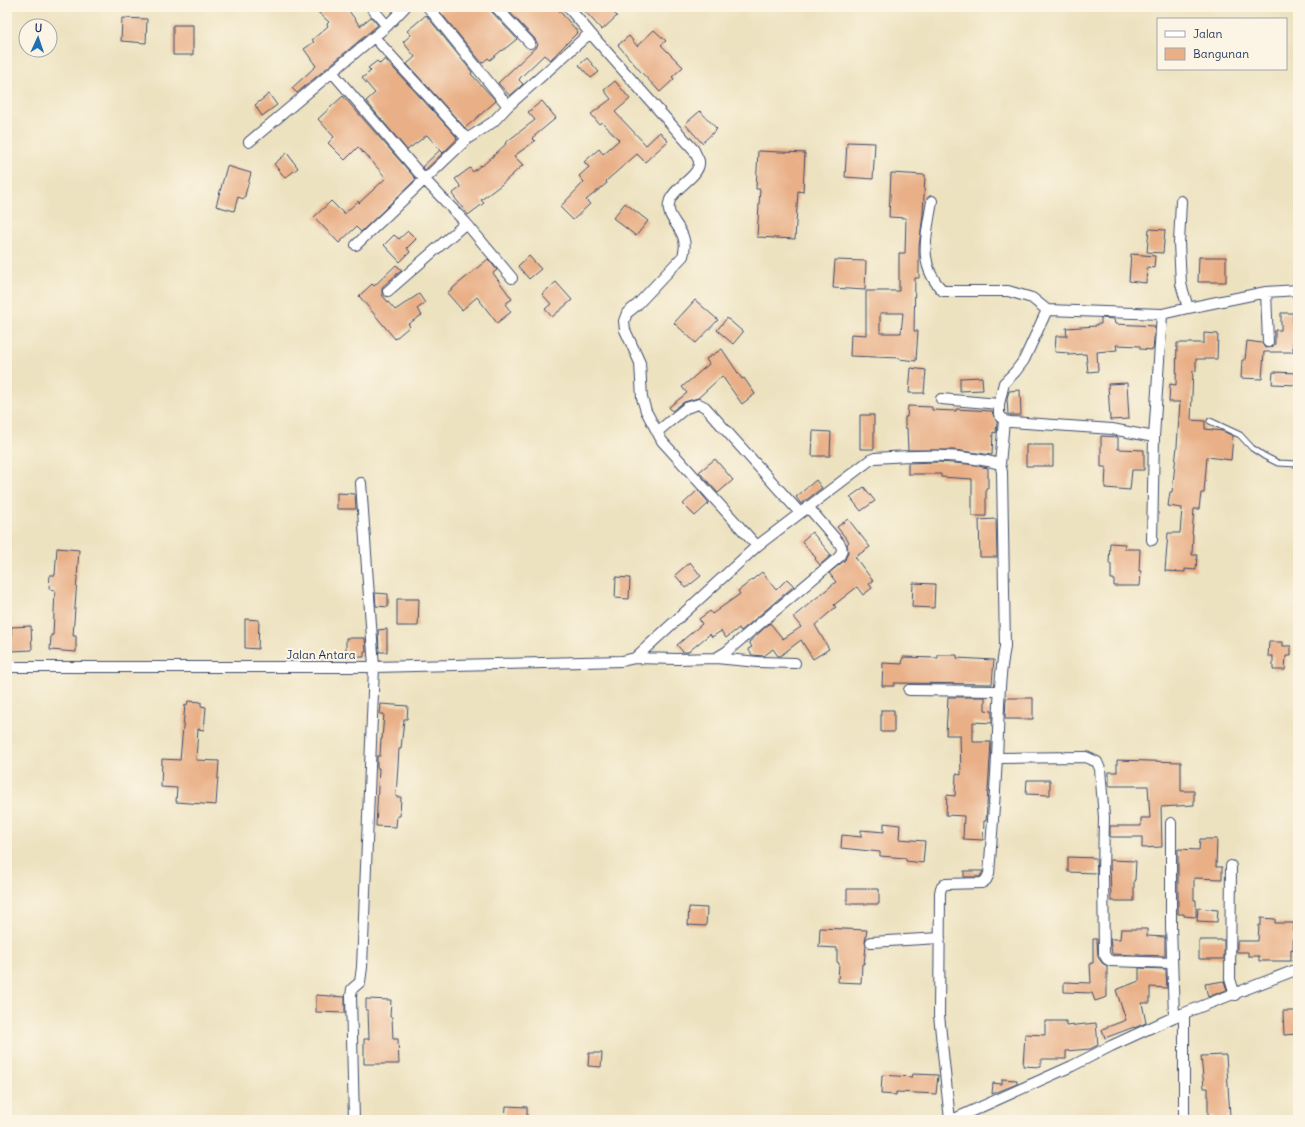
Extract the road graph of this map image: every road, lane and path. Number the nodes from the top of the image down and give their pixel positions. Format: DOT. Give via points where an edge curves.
graph roads {
  1 [pos="371,7"];
  2 [pos="405,7"];
  3 [pos="428,7"];
  4 [pos="496,7"];
  5 [pos="568,7"];
  6 [pos="387,26"];
  7 [pos="590,33"];
  8 [pos="374,37"];
  9 [pos="530,43"];
  10 [pos="332,72"];
  11 [pos="508,106"];
  12 [pos="467,139"];
  13 [pos="249,142"];
  14 [pos="426,180"];
  15 [pos="932,201"];
  16 [pos="1181,201"];
  17 [pos="466,223"];
  18 [pos="356,245"];
  19 [pos="512,278"];
  20 [pos="388,290"];
  21 [pos="1298,290"];
  22 [pos="1266,292"];
  23 [pos="1188,308"];
  24 [pos="1047,310"];
  25 [pos="1162,314"];
  26 [pos="1268,342"];
  27 [pos="941,399"];
  28 [pos="999,404"];
  29 [pos="1004,421"];
  30 [pos="1210,421"];
  31 [pos="657,432"];
  32 [pos="1154,437"];
  33 [pos="1000,464"];
  34 [pos="1298,464"];
  35 [pos="361,483"];
  36 [pos="804,510"];
  37 [pos="1152,540"];
  38 [pos="757,546"];
  39 [pos="635,658"];
  40 [pos="716,658"];
  41 [pos="795,663"];
  42 [pos="7,667"];
  43 [pos="374,667"];
  44 [pos="909,690"];
  45 [pos="999,691"];
  46 [pos="997,758"];
  47 [pos="1171,823"];
  48 [pos="1231,866"];
  49 [pos="940,938"];
  50 [pos="871,942"];
  51 [pos="1172,963"];
  52 [pos="1298,969"];
  53 [pos="1235,994"];
  54 [pos="1179,1016"];
  55 [pos="354,1120"];
  56 [pos="951,1120"];
  57 [pos="1184,1120"];
  1 -- 6 [label="street"];
  2 -- 6 [label="street"];
  3 -- 11 [label="street"];
  4 -- 9 [label="street"];
  5 -- 7 [label="street"];
  6 -- 8 [label="street"];
  7 -- 11 [label="street"];
  7 -- 31 [label="street" via="694,150 699,162 688,182 679,187 670,200 669,213 684,238 683,256 637,305 627,312 624,321 625,330 640,363 642,398"];
  8 -- 10 [label="street"];
  8 -- 12 [label="street"];
  10 -- 13 [label="street"];
  10 -- 14 [label="street"];
  11 -- 12 [label="street" via="493,122"];
  12 -- 14 [label="street"];
  14 -- 17 [label="street"];
  14 -- 18 [label="street"];
  15 -- 24 [label="street" via="925,255 930,273 943,291 1008,291 1032,298"];
  16 -- 23 [label="street" via="1178,243 1181,284"];
  17 -- 19 [label="street"];
  17 -- 20 [label="street"];
  21 -- 22 [label="street"];
  22 -- 23 [label="street"];
  22 -- 26 [label="street"];
  23 -- 25 [label="street"];
  24 -- 25 [label="street"];
  24 -- 28 [label="street" via="1024,360 1004,383"];
  25 -- 32 [label="street"];
  27 -- 28 [label="street"];
  28 -- 29 [label="street" via="999,414"];
  29 -- 32 [label="street" via="1112,429"];
  29 -- 33 [label="street"];
  30 -- 34 [label="lane" via="1240,435 1264,456 1278,462"];
  31 -- 36 [label="street" via="686,408 699,404 705,407"];
  31 -- 38 [label="street" via="662,441"];
  32 -- 37 [label="street"];
  33 -- 36 [label="street" via="940,455 876,458"];
  33 -- 45 [label="street" via="1005,647"];
  35 -- 43 [label="street"];
  36 -- 38 [label="street"];
  36 -- 40 [label="street" via="840,544 842,552"];
  38 -- 39 [label="street"];
  39 -- 40 [label="street, Jalan Antara"];
  39 -- 43 [label="street, Jalan Antara" via="622,661"];
  40 -- 41 [label="street, Jalan Antara"];
  42 -- 43 [label="street, Jalan Antara"];
  43 -- 55 [label="street" via="362,967 360,982 352,989 351,996"];
  44 -- 45 [label="street"];
  45 -- 46 [label="street"];
  46 -- 49 [label="street" via="989,874 982,883 945,884 941,888"];
  46 -- 51 [label="street" via="1086,757 1097,762 1102,784 1104,817 1104,954 1106,959 1111,961"];
  47 -- 51 [label="street"];
  48 -- 53 [label="street" via="1230,979"];
  49 -- 50 [label="street"];
  49 -- 56 [label="street" via="939,1015"];
  51 -- 54 [label="street"];
  52 -- 53 [label="street"];
  53 -- 54 [label="street"];
  54 -- 56 [label="street"];
  54 -- 57 [label="street"];
}
